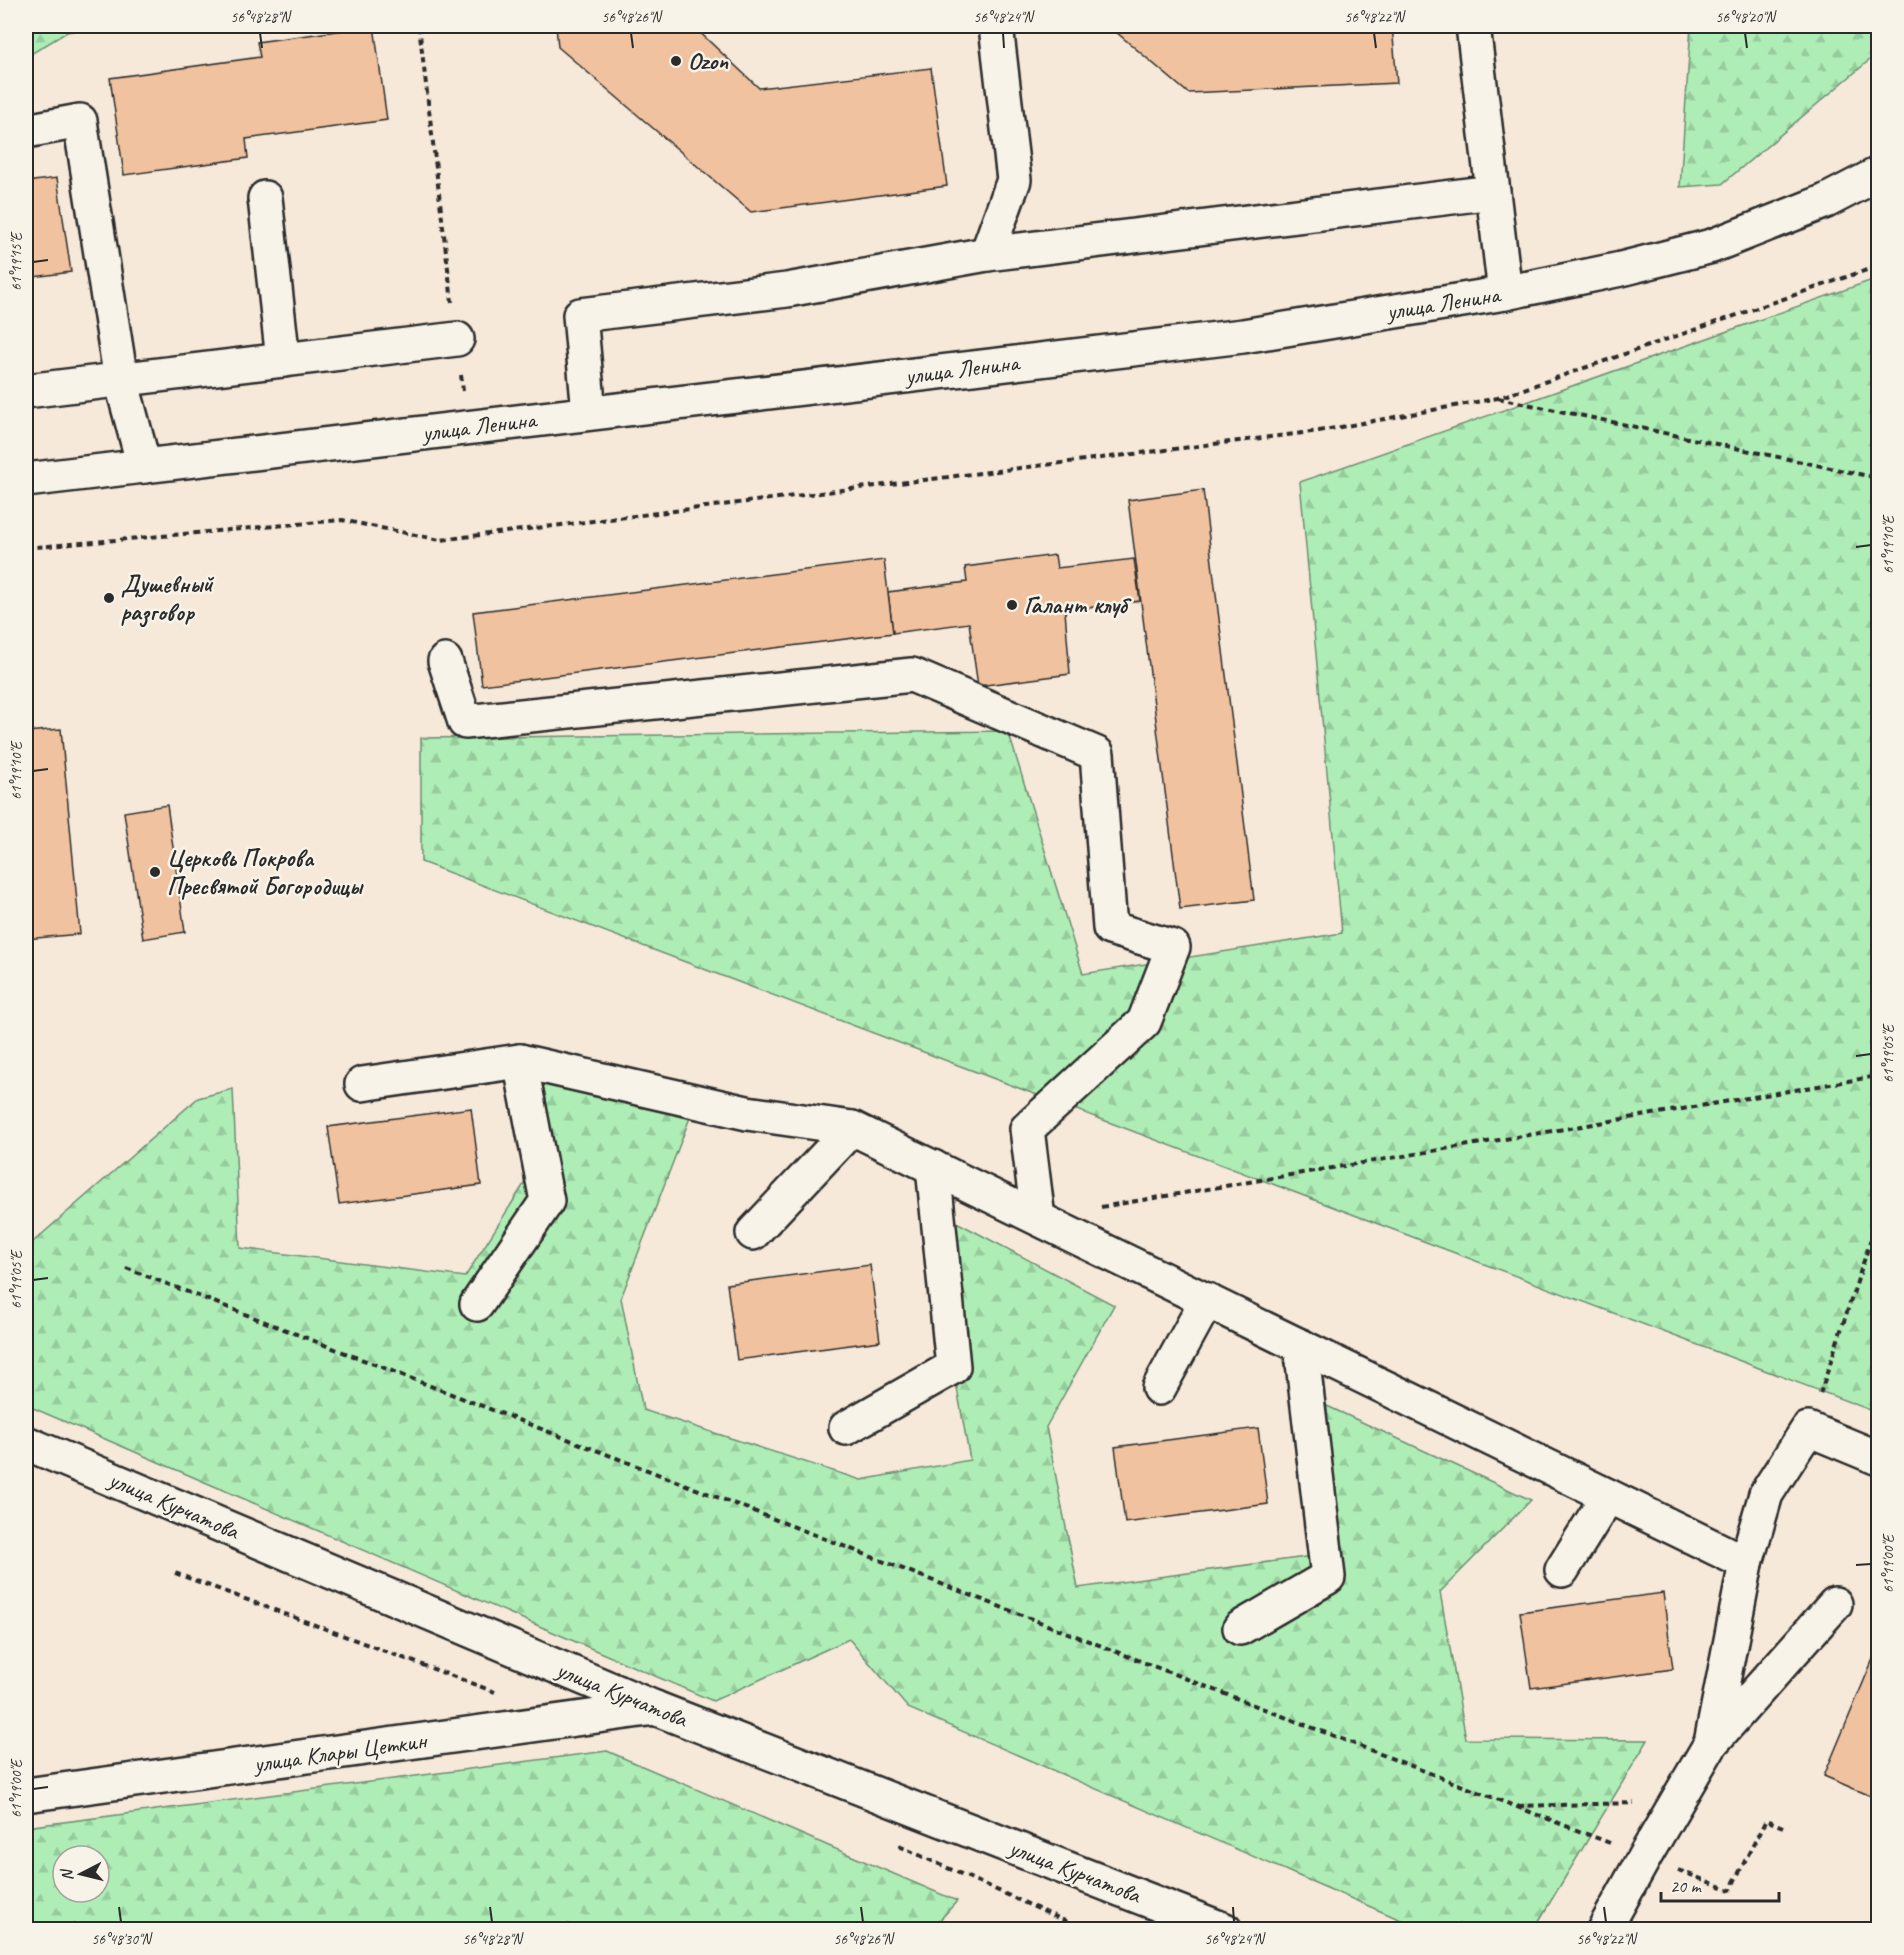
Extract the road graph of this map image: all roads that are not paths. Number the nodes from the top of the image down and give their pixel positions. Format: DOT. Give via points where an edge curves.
graph roads {
  1 [pos="996,26"];
  2 [pos="1473,26"];
  3 [pos="26,131"];
  4 [pos="1878,174"];
  5 [pos="1493,192"];
  6 [pos="265,198"];
  7 [pos="987,254"];
  8 [pos="1505,293"];
  9 [pos="457,339"];
  10 [pos="283,360"];
  11 [pos="121,380"];
  12 [pos="26,391"];
  13 [pos="589,413"];
  14 [pos="144,466"];
  15 [pos="26,480"];
  16 [pos="445,661"];
  17 [pos="520,1061"];
  18 [pos="362,1084"];
  19 [pos="852,1128"];
  20 [pos="933,1167"];
  21 [pos="1038,1218"];
  22 [pos="753,1233"];
  23 [pos="1207,1300"];
  24 [pos="477,1304"];
  25 [pos="1300,1346"];
  26 [pos="1159,1388"];
  27 [pos="846,1428"];
  28 [pos="26,1443"];
  29 [pos="1878,1458"];
  30 [pos="1608,1496"];
  31 [pos="1746,1563"];
  32 [pos="1562,1570"];
  33 [pos="1836,1604"];
  34 [pos="1240,1628"];
  35 [pos="655,1708"];
  36 [pos="1711,1743"];
  37 [pos="26,1795"];
  38 [pos="1226,1929"];
  39 [pos="1604,1929"];
  1 -- 7 [label="main road" via="1014,180"];
  2 -- 5 [label="main road"];
  3 -- 11 [label="main road" via="80,121"];
  4 -- 8 [label="main road, улица Ленина" via="1826,201 1712,246"];
  5 -- 7 [label="main road"];
  5 -- 8 [label="main road"];
  6 -- 10 [label="main road"];
  7 -- 13 [label="main road" via="787,290 580,315"];
  8 -- 13 [label="main road, улица Ленина" via="1243,336"];
  9 -- 10 [label="main road"];
  10 -- 11 [label="main road"];
  11 -- 12 [label="main road"];
  11 -- 14 [label="main road"];
  13 -- 14 [label="main road, улица Ленина"];
  14 -- 15 [label="main road, улица Ленина"];
  16 -- 21 [label="main road" via="465,722 912,675 1097,754 1110,928 1173,947 1144,1022 1027,1129"];
  17 -- 18 [label="main road"];
  17 -- 19 [label="main road" via="747,1113"];
  17 -- 24 [label="main road" via="547,1201"];
  19 -- 20 [label="main road"];
  19 -- 22 [label="main road"];
  20 -- 21 [label="main road"];
  20 -- 27 [label="main road" via="953,1368"];
  21 -- 23 [label="main road"];
  23 -- 25 [label="main road"];
  23 -- 26 [label="main road"];
  25 -- 30 [label="main road"];
  25 -- 34 [label="main road" via="1328,1577"];
  28 -- 35 [label="main road, улица Курчатова"];
  29 -- 31 [label="main road" via="1808,1429 1766,1494"];
  30 -- 31 [label="main road"];
  30 -- 32 [label="main road"];
  31 -- 36 [label="main road"];
  33 -- 36 [label="main road"];
  35 -- 37 [label="main road, улица Клары Цеткин"];
  35 -- 38 [label="main road, улица Курчатова"];
  36 -- 39 [label="main road"];
}
